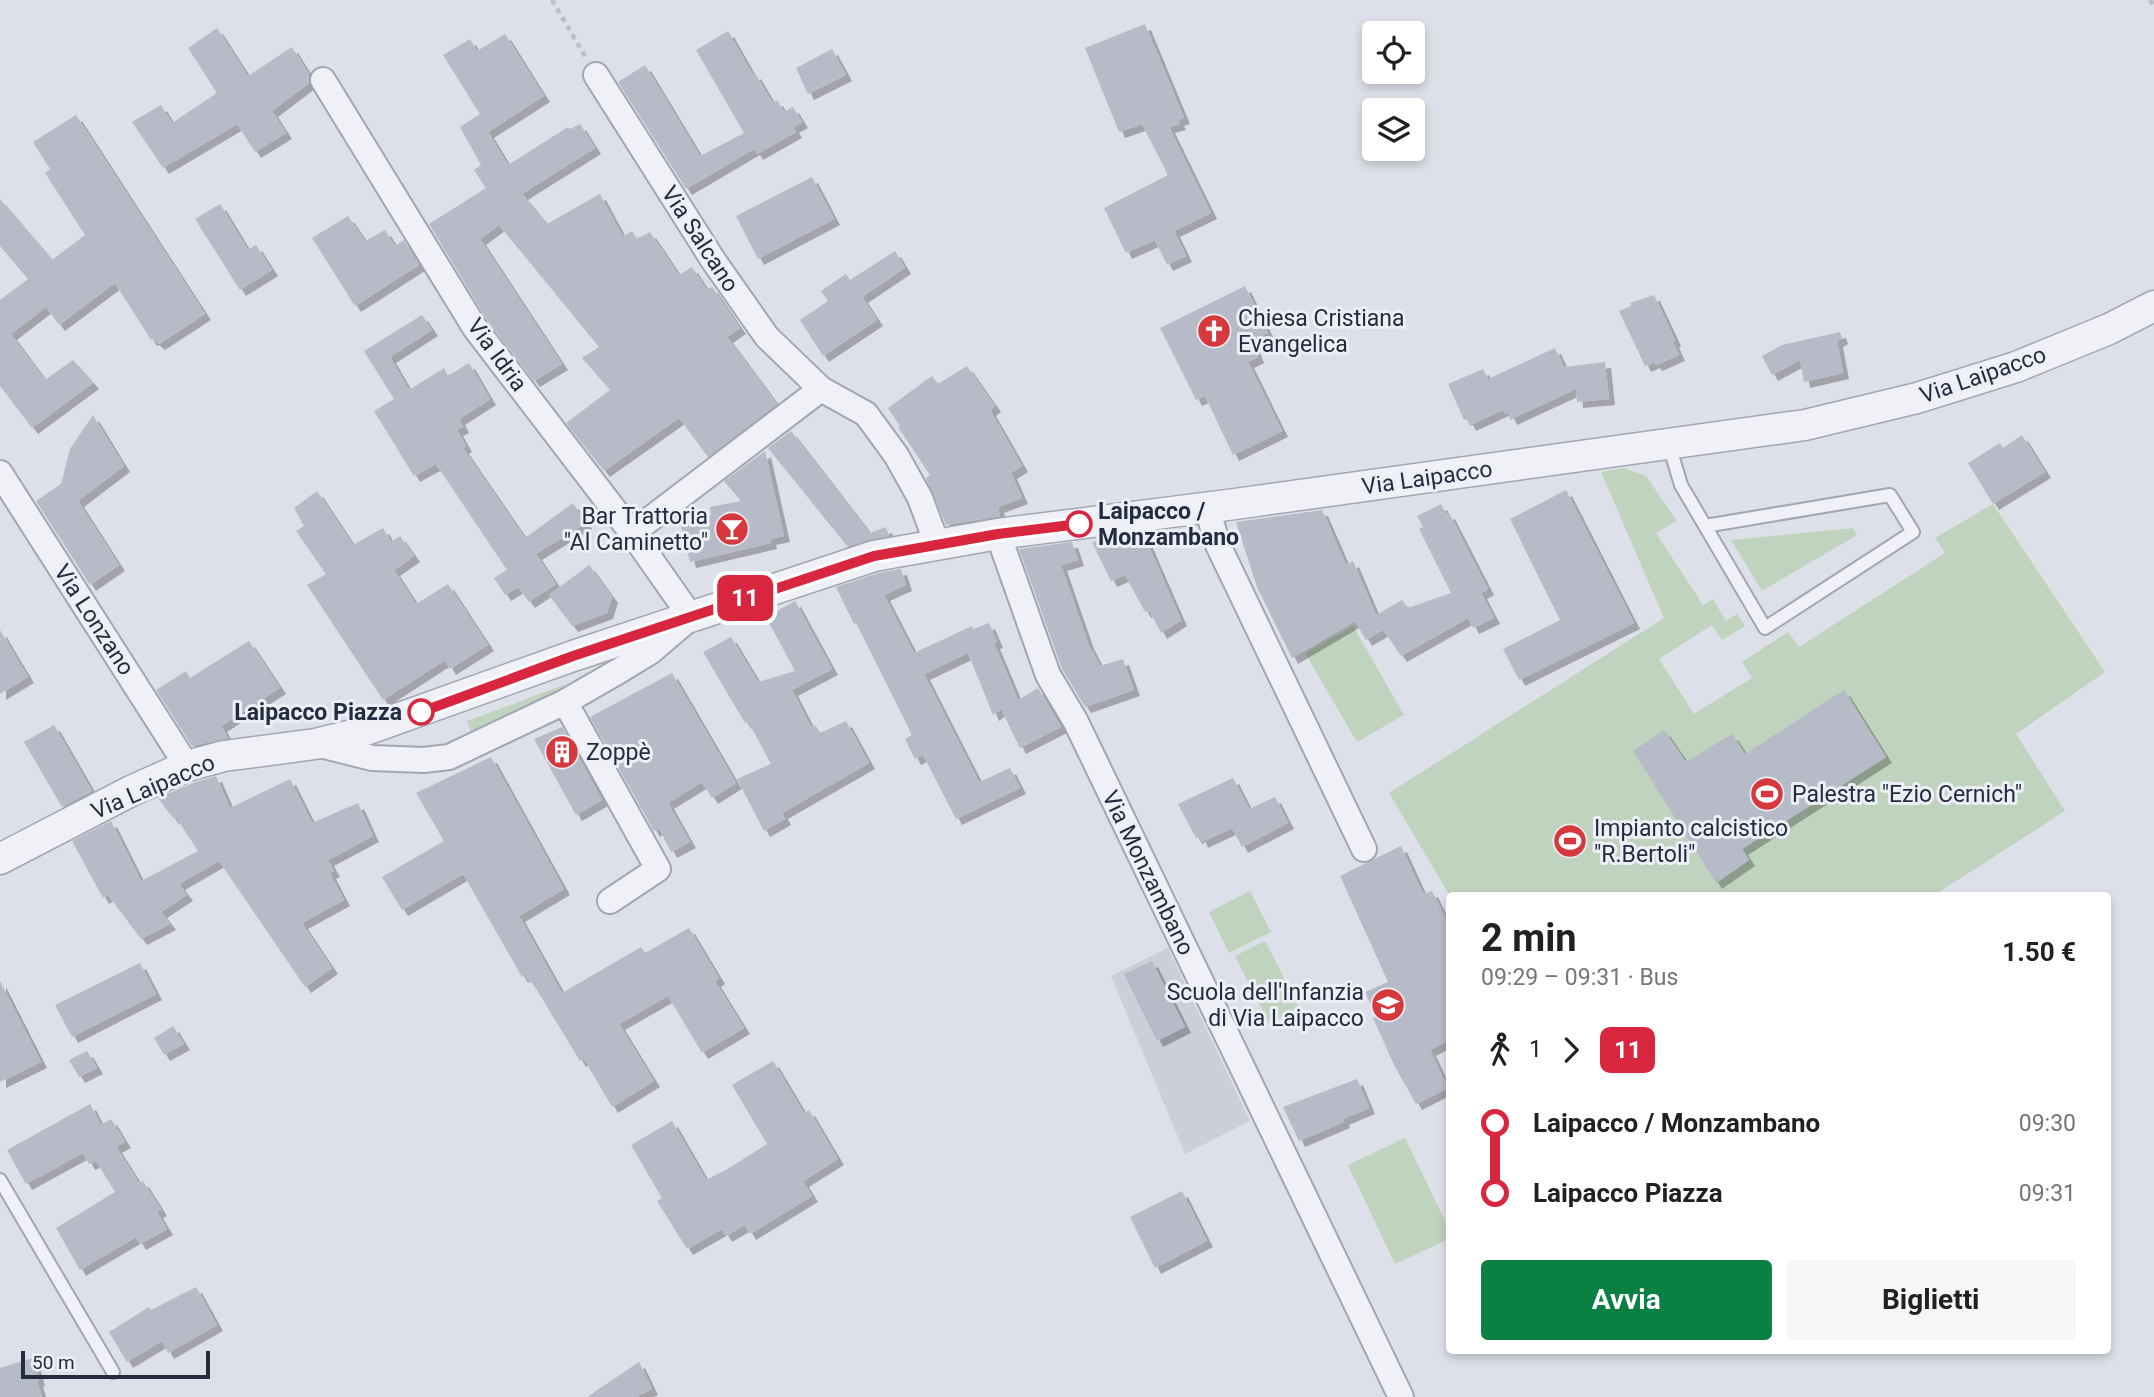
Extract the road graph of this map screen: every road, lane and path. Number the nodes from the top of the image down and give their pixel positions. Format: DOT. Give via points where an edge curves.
graph roads {
  1 [pos="552,0"];
  2 [pos="2150,0"];
  3 [pos="2154,6"];
  4 [pos="596,75"];
  5 [pos="323,80"];
  6 [pos="2154,306"];
  7 [pos="821,389"];
  8 [pos="1669,445"];
  9 [pos="0,474"];
  10 [pos="1207,508"];
  11 [pos="1705,526"];
  12 [pos="632,533"];
  13 [pos="998,534"];
  14 [pos="937,544"];
  15 [pos="691,617"];
  16 [pos="565,702"];
  17 [pos="315,744"];
  18 [pos="187,766"];
  19 [pos="1364,849"];
  20 [pos="0,859"];
  21 [pos="610,901"];
  22 [pos="0,1180"];
  23 [pos="113,1372"];
  24 [pos="1401,1397"];
  1 -- 4 [label="path"];
  2 -- 3 [label="path"];
  4 -- 7 [label="street, Via Salcano" via="767,337"];
  5 -- 12 [label="street, Via Idria" via="475,328"];
  6 -- 8 [label="street, Via Laipacco" via="2015,367 1917,398 1805,425"];
  7 -- 12 [label="street"];
  7 -- 14 [label="street, Via Salcano" via="866,414 920,498"];
  8 -- 10 [label="street, Via Laipacco"];
  8 -- 11 [label="lane" via="1681,485"];
  9 -- 18 [label="street, Via Lonzano"];
  10 -- 13 [label="street, Via Laipacco"];
  10 -- 19 [label="street" via="1218,545"];
  11 -- 11 [label="lane" via="1765,628 1913,532 1891,495"];
  12 -- 15 [label="street, Via Idria"];
  13 -- 14 [label="street, Via Laipacco"];
  13 -- 24 [label="street, Via Monzambano" via="1048,675 1076,722"];
  14 -- 15 [label="street, Via Laipacco" via="874,556"];
  15 -- 16 [label="street, Via Laipacco" via="650,652"];
  15 -- 17 [label="street, Via Laipacco" via="390,723"];
  16 -- 17 [label="street, Via Laipacco" via="449,757 372,758"];
  16 -- 21 [label="street" via="658,869"];
  17 -- 18 [label="street, Via Laipacco" via="223,756"];
  18 -- 20 [label="street, Via Laipacco"];
  22 -- 23 [label="lane"];
}
